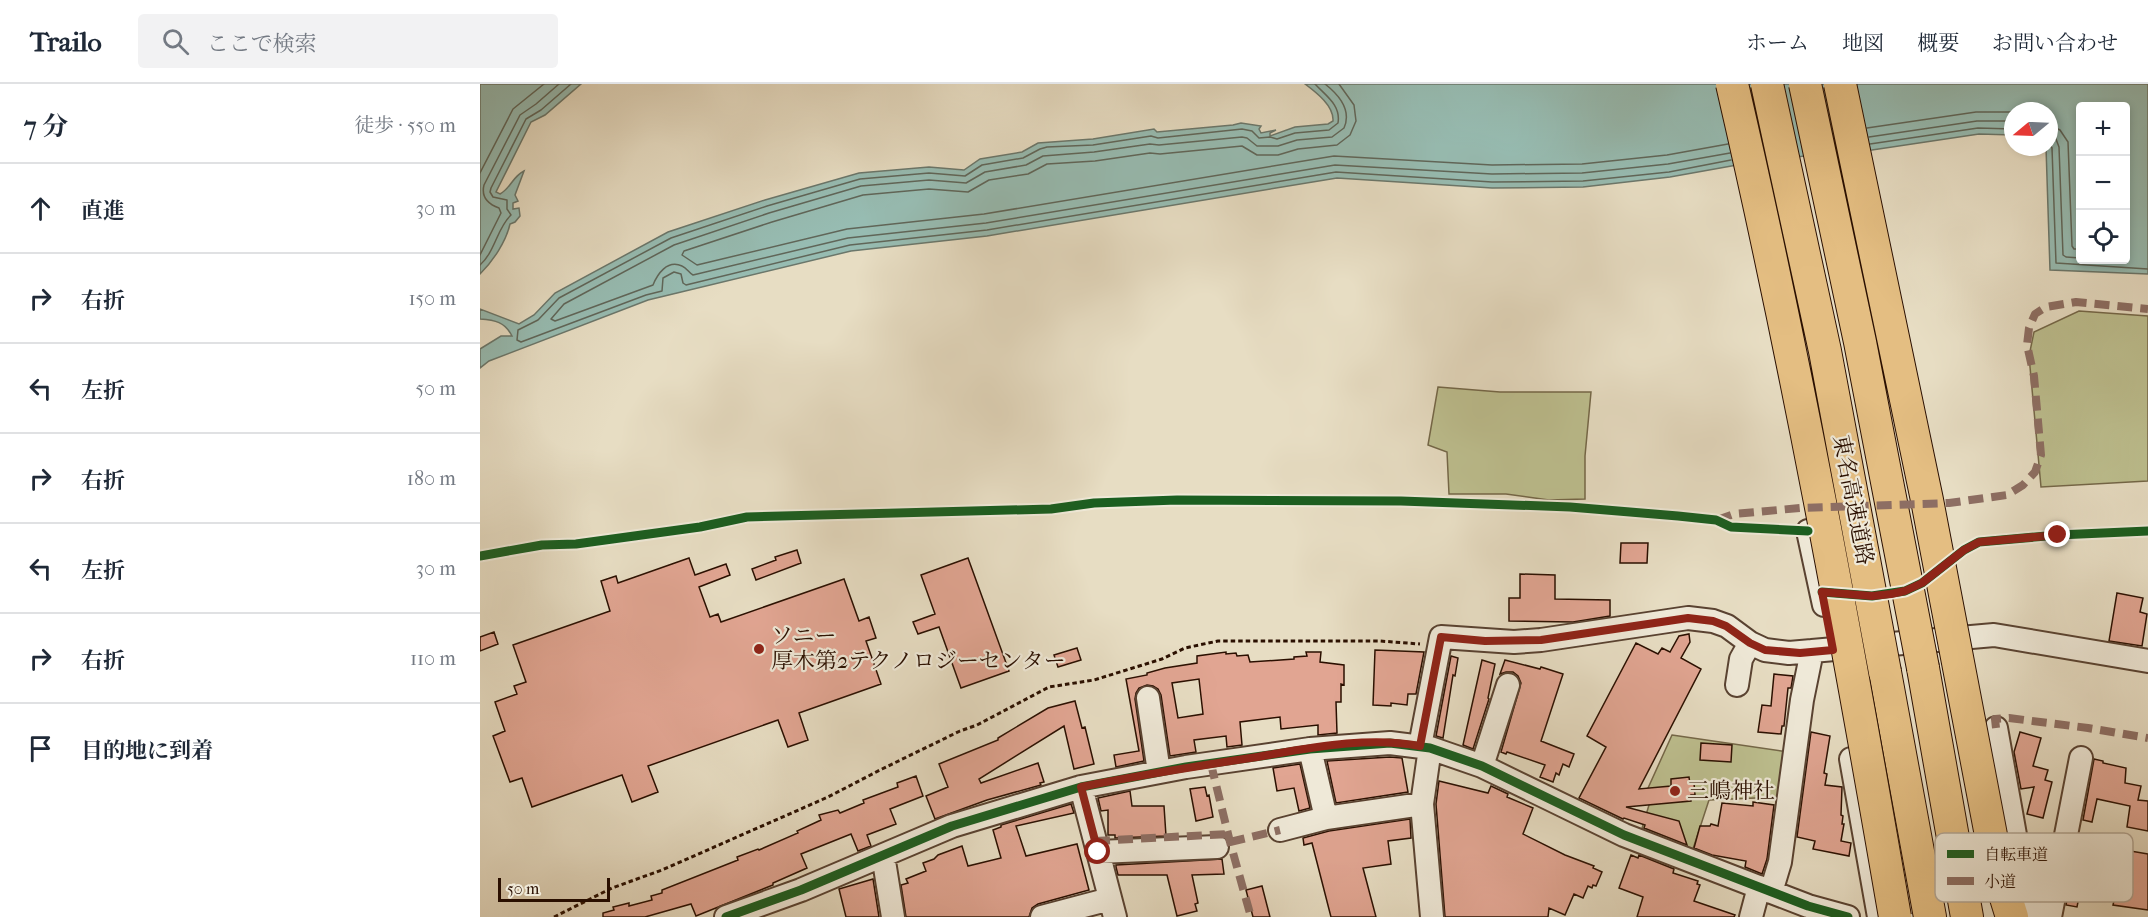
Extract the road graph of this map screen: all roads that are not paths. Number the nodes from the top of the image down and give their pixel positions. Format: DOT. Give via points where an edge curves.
graph roads {
  1 [pos="1732,84"];
  2 [pos="1767,84"];
  3 [pos="1805,84"];
  4 [pos="1840,84"];
  5 [pos="1808,531"];
  6 [pos="1750,643"];
  7 [pos="1822,650"];
  8 [pos="2148,661"];
  9 [pos="1737,685"];
  10 [pos="1501,691"];
  11 [pos="1148,698"];
  12 [pos="1996,728"];
  13 [pos="1425,747"];
  14 [pos="1310,749"];
  15 [pos="2081,758"];
  16 [pos="1482,766"];
  17 [pos="1158,772"];
  18 [pos="1081,787"];
  19 [pos="1422,804"];
  20 [pos="1326,818"];
  21 [pos="1280,830"];
  22 [pos="1952,833"];
  23 [pos="1991,833"];
  24 [pos="2015,833"];
  25 [pos="2066,833"];
  26 [pos="1217,847"];
  27 [pos="1098,852"];
  28 [pos="883,855"];
  29 [pos="1765,890"];
  30 [pos="1964,902"];
  31 [pos="2003,902"];
  32 [pos="2007,902"];
  33 [pos="2031,902"];
  34 [pos="2053,902"];
  35 [pos="1112,908"];
  36 [pos="1080,912"];
  37 [pos="1048,916"];
  38 [pos="726,917"];
  39 [pos="893,917"];
  40 [pos="1432,917"];
  41 [pos="1750,917"];
  42 [pos="1848,917"];
  43 [pos="1879,917"];
  44 [pos="1895,917"];
  45 [pos="1929,917"];
  46 [pos="1967,917"];
  47 [pos="2006,917"];
  48 [pos="2012,917"];
  49 [pos="2037,917"];
  50 [pos="2050,917"];
  1 -- 44 [label="highway, bridge" via="1815,473"];
  2 -- 45 [label="highway, 東名高速道路, bridge" via="1834,398"];
  3 -- 22 [label="highway, 東名高速道路, bridge" via="1892,505"];
  4 -- 23 [label="highway, bridge" via="1927,500"];
  5 -- 7 [label="street"];
  6 -- 7 [label="street" via="1775,652"];
  6 -- 9 [label="street" via="1741,659"];
  6 -- 13 [label="street" via="1726,626 1688,618 1541,640 1441,637 1431,648"];
  7 -- 8 [label="street" via="1994,635"];
  7 -- 29 [label="street" via="1802,700 1780,862"];
  7 -- 43 [label="street"];
  10 -- 16 [label="street"];
  11 -- 17 [label="street"];
  12 -- 24 [label="street"];
  13 -- 14 [label="street" via="1390,743"];
  13 -- 16 [label="street"];
  13 -- 19 [label="street"];
  14 -- 17 [label="street"];
  14 -- 20 [label="street"];
  15 -- 25 [label="street"];
  16 -- 29 [label="street" via="1624,835"];
  17 -- 18 [label="street"];
  18 -- 27 [label="street"];
  18 -- 28 [label="street" via="952,826"];
  19 -- 20 [label="street"];
  19 -- 40 [label="street"];
  20 -- 21 [label="street"];
  26 -- 27 [label="street"];
  27 -- 35 [label="street"];
  28 -- 38 [label="street"];
  28 -- 39 [label="street"];
  29 -- 41 [label="street"];
  29 -- 42 [label="street"];
  30 -- 46 [label="highway, 東名高速道路, bridge"];
  31 -- 47 [label="highway"];
  32 -- 48 [label="highway"];
  33 -- 49 [label="street"];
  34 -- 50 [label="street"];
  35 -- 36 [label="street"];
  36 -- 37 [label="street"];
}
